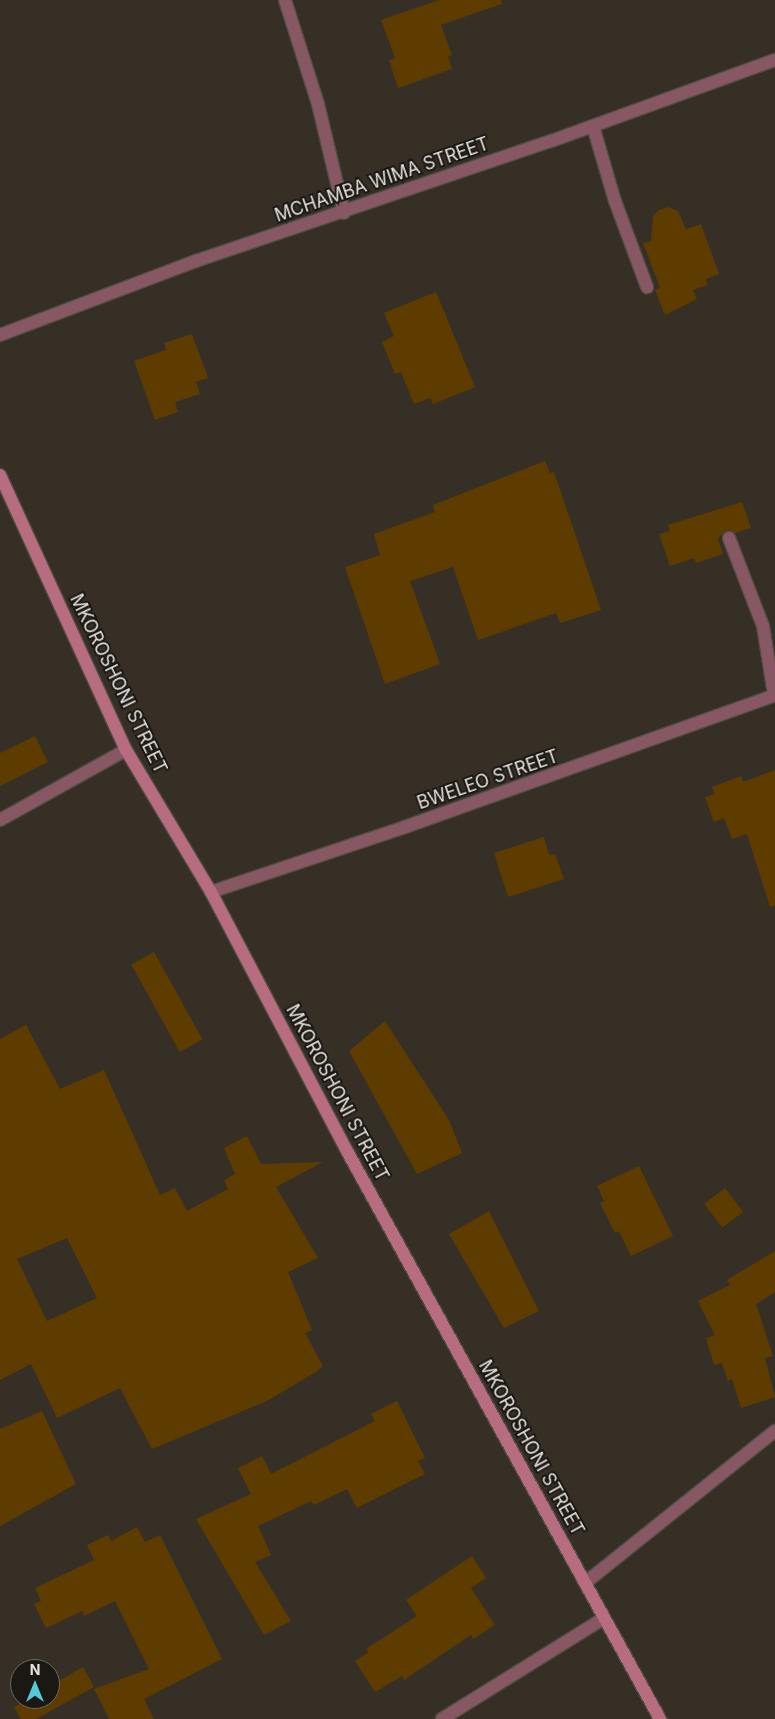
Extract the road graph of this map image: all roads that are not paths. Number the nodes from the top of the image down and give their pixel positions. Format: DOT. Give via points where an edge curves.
graph roads {
  1 [pos="285,0"];
  2 [pos="775,60"];
  3 [pos="593,126"];
  4 [pos="344,213"];
  5 [pos="647,287"];
  6 [pos="0,335"];
  7 [pos="0,475"];
  8 [pos="729,538"];
  9 [pos="774,695"];
  10 [pos="126,750"];
  11 [pos="0,820"];
  12 [pos="211,892"];
  13 [pos="775,1431"];
  14 [pos="585,1582"];
  15 [pos="604,1618"];
  16 [pos="442,1719"];
  17 [pos="660,1719"];
  1 -- 4 [label="street" via="318,104"];
  2 -- 3 [label="street, MCHAMBA WIMA STREET"];
  3 -- 4 [label="street, MCHAMBA WIMA STREET"];
  3 -- 5 [label="street" via="615,201"];
  4 -- 6 [label="street, MCHAMBA WIMA STREET" via="196,261"];
  7 -- 10 [label="street, MKOROSHONI STREET"];
  8 -- 9 [label="street" via="763,626"];
  9 -- 12 [label="street, BWELEO STREET" via="405,827"];
  10 -- 11 [label="street"];
  10 -- 12 [label="street, MKOROSHONI STREET"];
  12 -- 14 [label="street, MKOROSHONI STREET" via="347,1151"];
  13 -- 14 [label="street"];
  14 -- 15 [label="street, MKOROSHONI STREET"];
  15 -- 16 [label="street"];
  15 -- 17 [label="street, MKOROSHONI STREET"];
}
